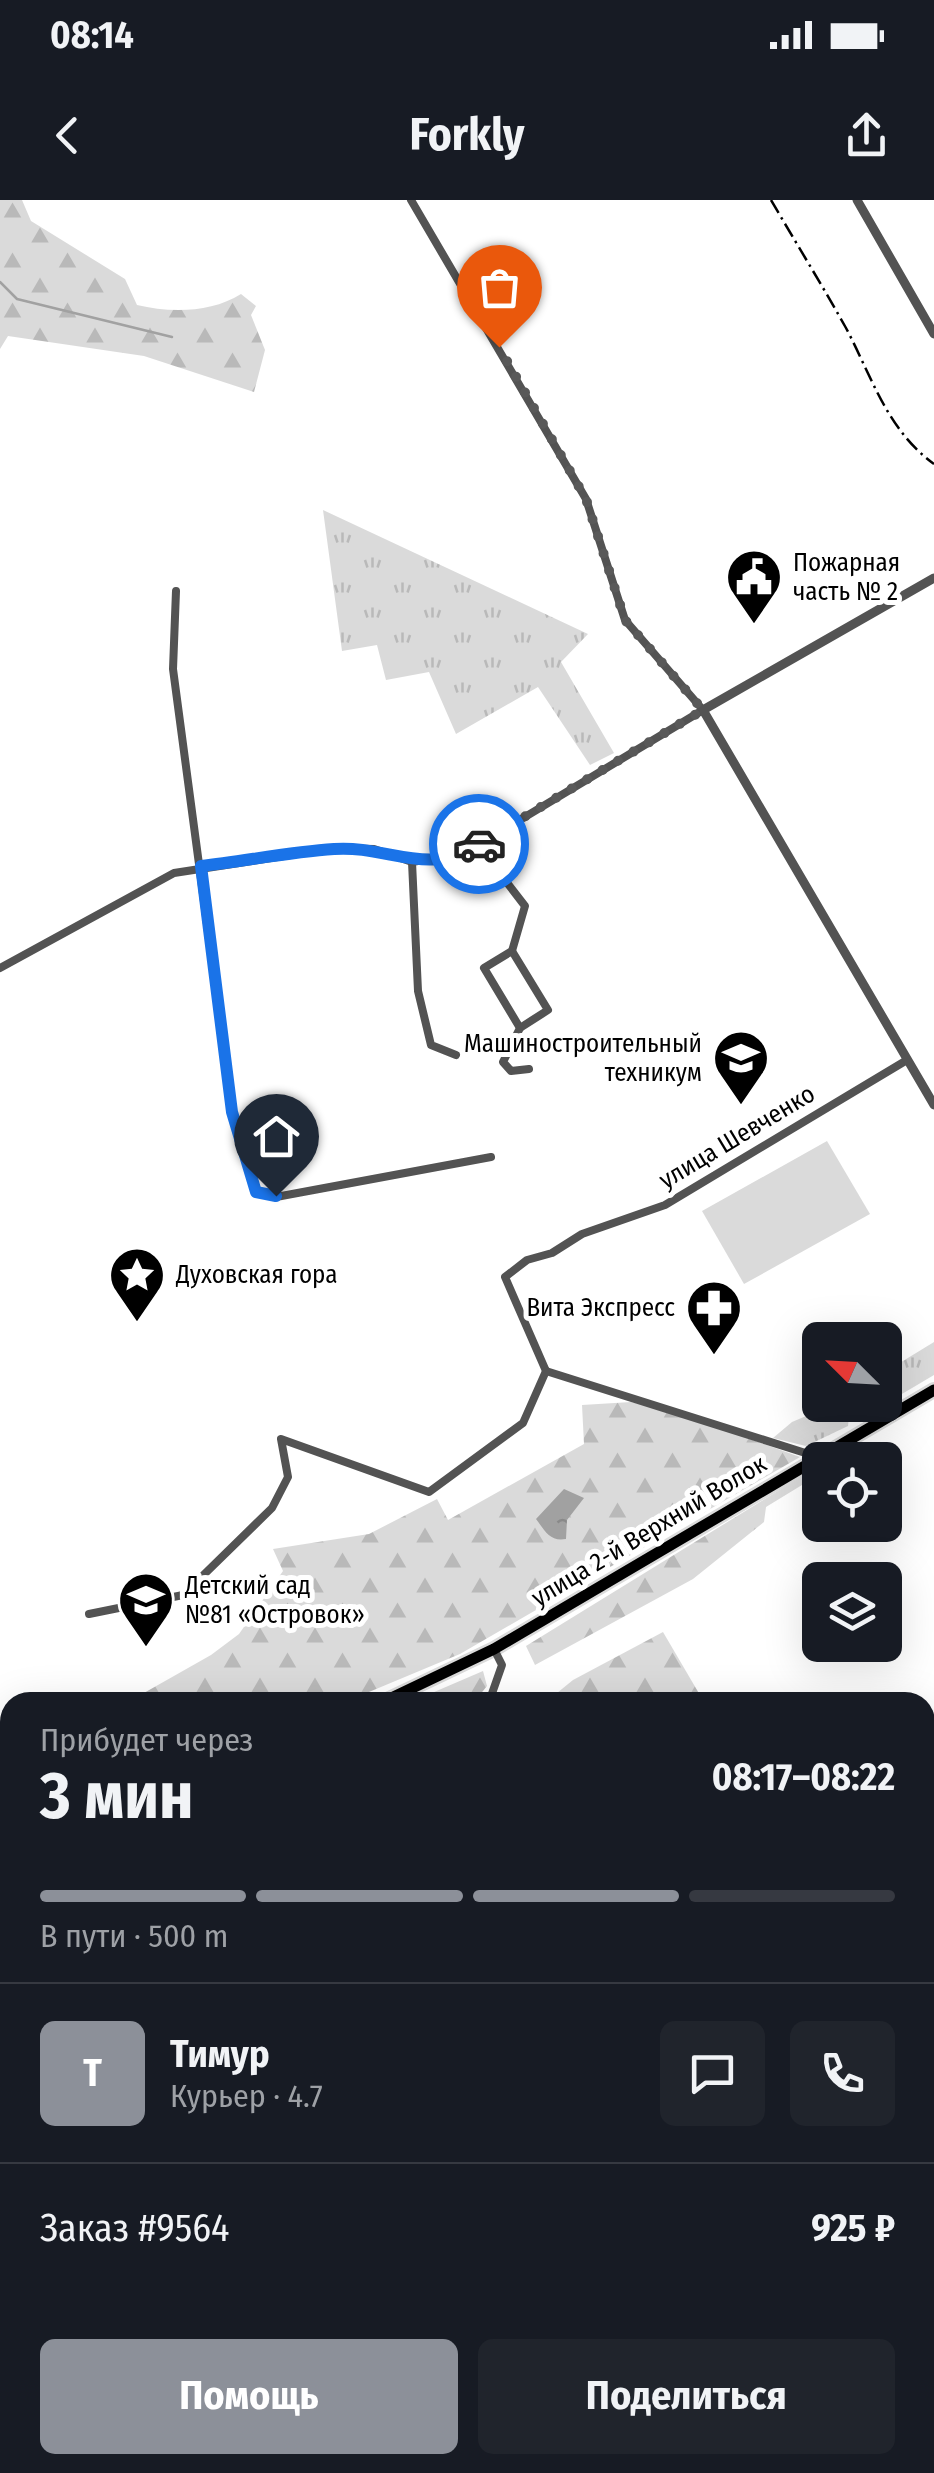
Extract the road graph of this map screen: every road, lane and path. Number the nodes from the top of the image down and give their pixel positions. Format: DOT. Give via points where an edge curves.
graph roads {
  1 [pos="411,200"];
  2 [pos="857,200"];
  3 [pos="934,334"];
  4 [pos="934,578"];
  5 [pos="176,591"];
  6 [pos="703,710"];
  7 [pos="478,845"];
  8 [pos="412,862"];
  9 [pos="201,866"];
  10 [pos="512,951"];
  11 [pos="0,968"];
  12 [pos="520,1028"];
  13 [pos="456,1054"];
  14 [pos="907,1060"];
  15 [pos="529,1069"];
  16 [pos="934,1105"];
  17 [pos="490,1157"];
  18 [pos="546,1371"];
  19 [pos="934,1390"];
  20 [pos="844,1442"];
  21 [pos="802,1452"];
  22 [pos="802,1467"];
  23 [pos="89,1614"];
  24 [pos="494,1650"];
  25 [pos="405,1692"];
  26 [pos="493,1692"];
  1 -- 6 [label="street" via="586,499 625,620"];
  2 -- 3 [label="street"];
  4 -- 6 [label="street"];
  5 -- 9 [label="street" via="173,668"];
  6 -- 7 [label="street"];
  6 -- 14 [label="street"];
  7 -- 8 [label="street"];
  7 -- 10 [label="street" via="525,906"];
  8 -- 9 [label="street" via="374,849 336,848"];
  8 -- 13 [label="street" via="418,991 431,1045"];
  9 -- 11 [label="street" via="153,884"];
  9 -- 17 [label="street" via="232,1112 256,1192 276,1196"];
  10 -- 12 [label="street" via="548,1010"];
  10 -- 12 [label="street" via="484,968"];
  12 -- 15 [label="street" via="503,1062 511,1071"];
  14 -- 16 [label="street"];
  14 -- 18 [label="street, улица Шевченко" via="665,1205 617,1218 505,1277"];
  18 -- 21 [label="street"];
  18 -- 23 [label="street" via="523,1423 429,1492 281,1439 288,1477 272,1508 183,1595"];
  19 -- 20 [label="main road, улица 2-й Верхний Волок"];
  22 -- 24 [label="main road, улица 2-й Верхний Волок"];
  24 -- 25 [label="main road, улица 2-й Верхний Волок"];
  24 -- 26 [label="street" via="502,1665"];
}
